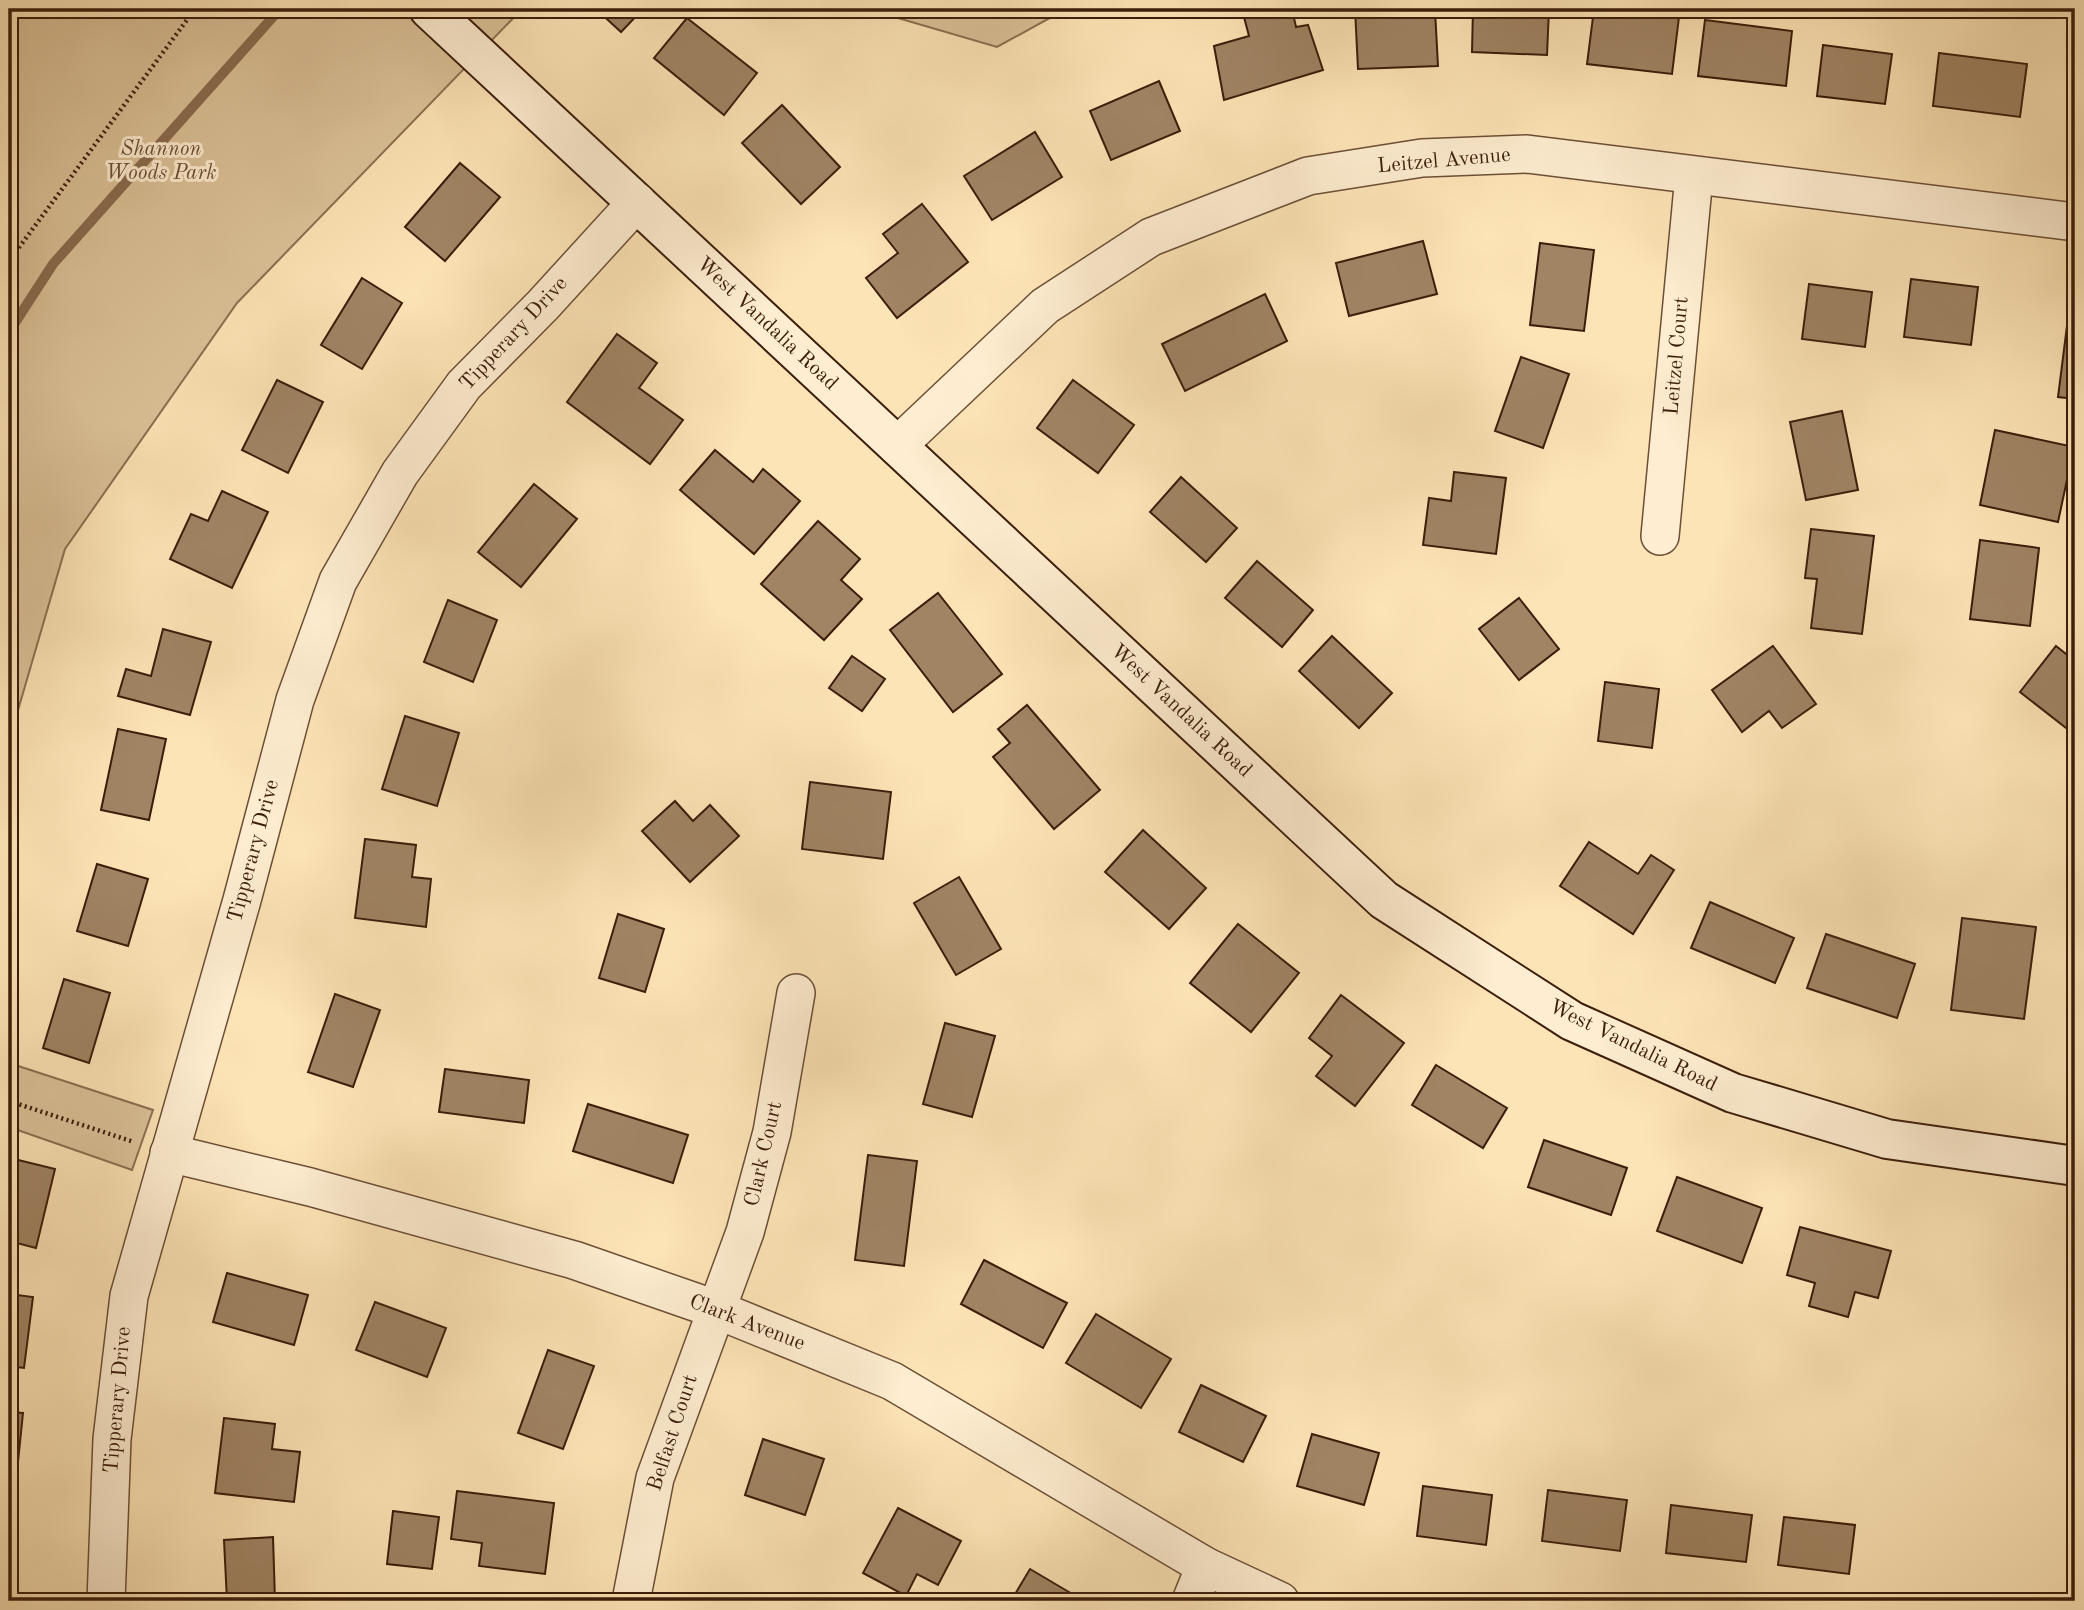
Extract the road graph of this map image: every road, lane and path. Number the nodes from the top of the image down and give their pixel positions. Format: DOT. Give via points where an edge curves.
graph roads {
  1 [pos="195,9"];
  2 [pos="429,9"];
  3 [pos="1694,176"];
  4 [pos="638,202"];
  5 [pos="2075,222"];
  6 [pos="9,261"];
  7 [pos="897,446"];
  8 [pos="1660,537"];
  9 [pos="796,993"];
  10 [pos="9,1101"];
  11 [pos="169,1153"];
  12 [pos="2075,1166"];
  13 [pos="715,1309"];
  14 [pos="1205,1566"];
  15 [pos="106,1601"];
  16 [pos="631,1601"];
  17 [pos="1191,1601"];
  18 [pos="1280,1601"];
  1 -- 6 [label="path"];
  2 -- 4 [label="main road, West Vandalia Road"];
  3 -- 5 [label="street, Leitzel Avenue"];
  3 -- 7 [label="street, Leitzel Avenue" via="1527,154 1422,158 1308,176 1151,237 1045,306"];
  3 -- 8 [label="street, Leitzel Court"];
  4 -- 7 [label="main road, West Vandalia Road"];
  4 -- 11 [label="street, Tipperary Drive" via="464,386 400,473 338,581 295,700"];
  7 -- 12 [label="main road, West Vandalia Road" via="1384,900 1572,1021 1733,1093 1887,1139"];
  9 -- 13 [label="street, Clark Court" via="772,1132 745,1232"];
  10 -- 11 [label="path"];
  11 -- 13 [label="street, Clark Avenue" via="573,1260"];
  11 -- 15 [label="street, Tipperary Drive" via="129,1296 112,1439"];
  13 -- 14 [label="street, Clark Avenue" via="892,1381"];
  13 -- 16 [label="street, Belfast Court" via="655,1478"];
  14 -- 17 [label="street"];
  14 -- 18 [label="street, Clark Avenue"];
}
